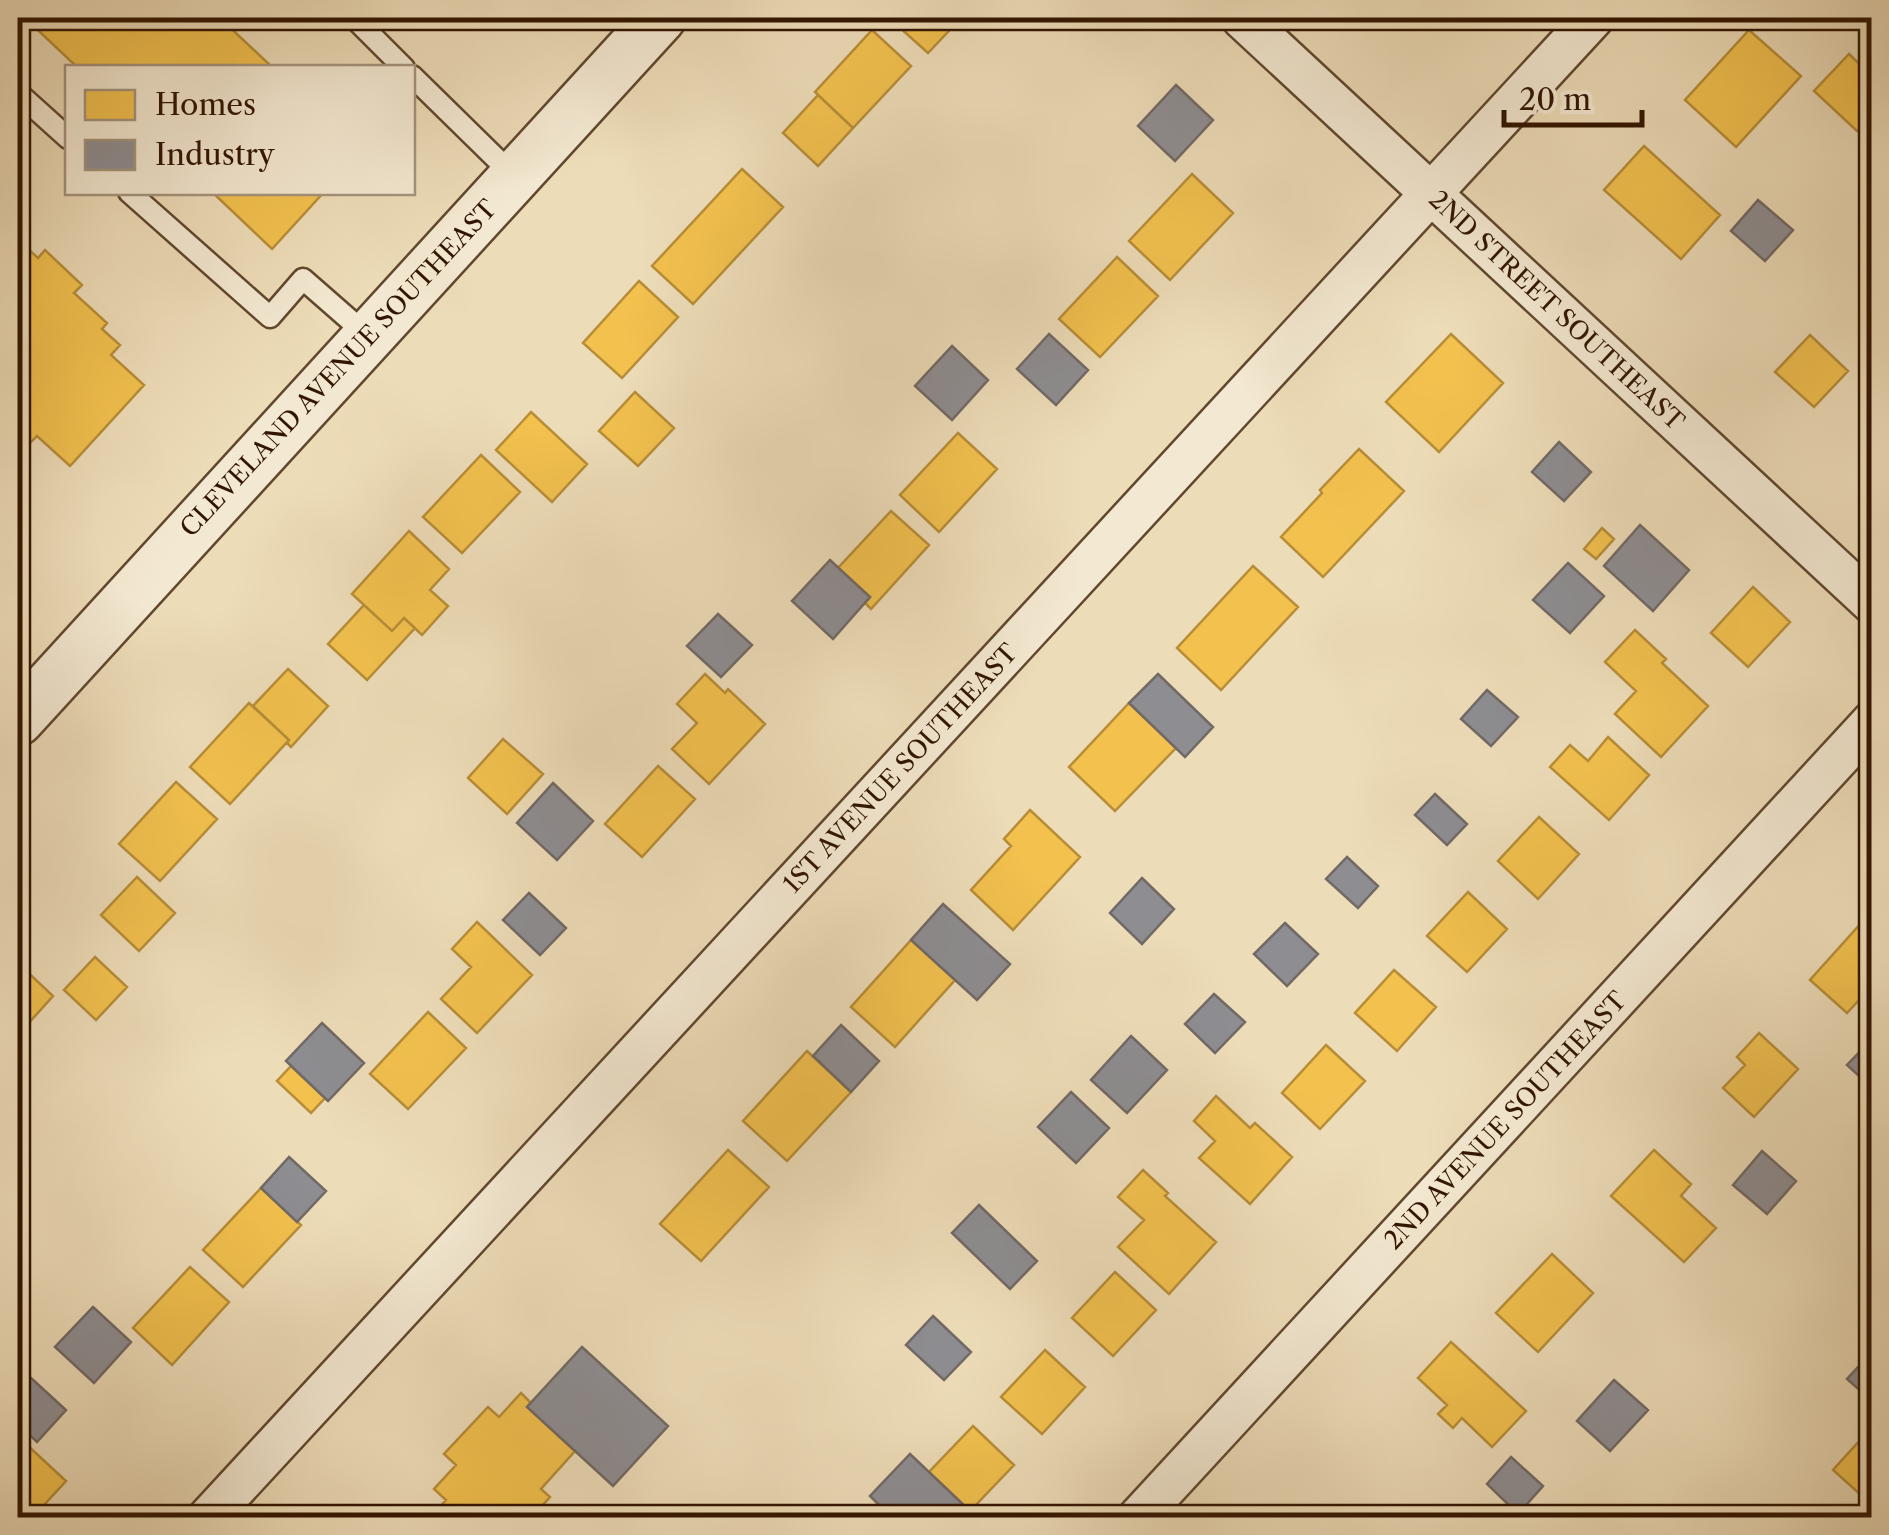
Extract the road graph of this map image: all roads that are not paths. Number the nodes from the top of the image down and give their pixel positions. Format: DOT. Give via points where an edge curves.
graph roads {
  1 [pos="354,18"];
  2 [pos="660,18"];
  3 [pos="1242,18"];
  4 [pos="1593,18"];
  5 [pos="401,65"];
  6 [pos="415,79"];
  7 [pos="18,93"];
  8 [pos="65,135"];
  9 [pos="514,176"];
  10 [pos="1431,194"];
  11 [pos="132,195"];
  12 [pos="367,335"];
  13 [pos="1872,603"];
  14 [pos="18,720"];
  15 [pos="1872,722"];
  16 [pos="208,1518"];
  17 [pos="1138,1518"];
  1 -- 5 [label="lane"];
  2 -- 9 [label="street, CLEVELAND AVENUE SOUTHEAST"];
  3 -- 10 [label="street, 2ND STREET SOUTHEAST"];
  4 -- 10 [label="street, 1ST AVENUE SOUTHEAST"];
  6 -- 9 [label="lane"];
  7 -- 8 [label="lane"];
  9 -- 12 [label="street, CLEVELAND AVENUE SOUTHEAST"];
  10 -- 13 [label="street, 2ND STREET SOUTHEAST"];
  10 -- 16 [label="street, 1ST AVENUE SOUTHEAST"];
  11 -- 12 [label="lane" via="270,318 302,280"];
  12 -- 14 [label="street, CLEVELAND AVENUE SOUTHEAST"];
  15 -- 17 [label="street, 2ND AVENUE SOUTHEAST"];
}
